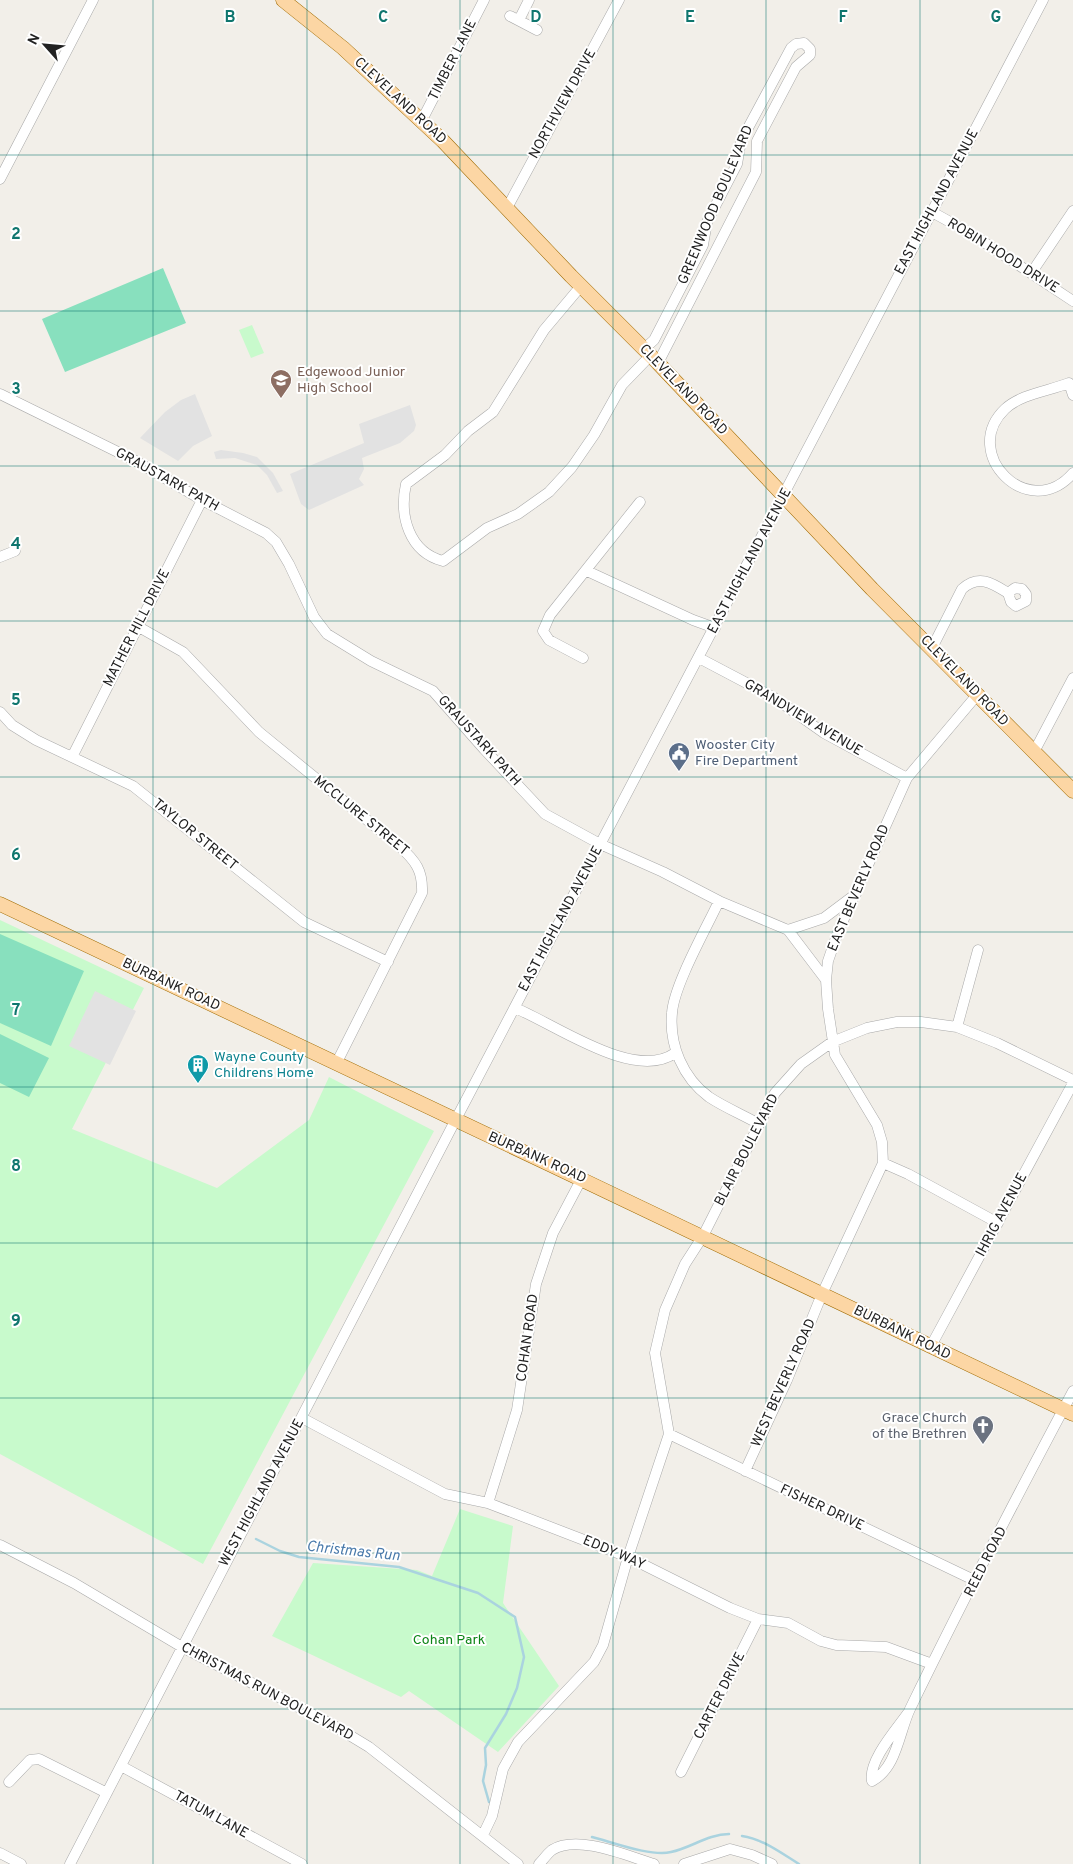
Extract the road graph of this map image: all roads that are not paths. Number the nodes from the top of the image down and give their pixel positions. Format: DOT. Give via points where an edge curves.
graph roads {
  1 [pos="93,0"];
  2 [pos="283,0"];
  3 [pos="484,0"];
  4 [pos="529,0"];
  5 [pos="619,0"];
  6 [pos="1043,0"];
  7 [pos="537,30"];
  8 [pos="422,120"];
  9 [pos="739,155"];
  10 [pos="757,158"];
  11 [pos="0,179"];
  12 [pos="507,208"];
  13 [pos="1073,211"];
  14 [pos="932,212"];
  15 [pos="1032,272"];
  16 [pos="581,286"];
  17 [pos="681,288"];
  18 [pos="693,294"];
  19 [pos="1073,301"];
  20 [pos="651,356"];
  21 [pos="1071,379"];
  22 [pos="0,394"];
  23 [pos="1073,395"];
  24 [pos="1073,473"];
  25 [pos="784,498"];
  26 [pos="202,500"];
  27 [pos="640,502"];
  28 [pos="15,551"];
  29 [pos="0,557"];
  30 [pos="587,571"];
  31 [pos="1008,594"];
  32 [pos="137,626"];
  33 [pos="715,628"];
  34 [pos="932,648"];
  35 [pos="583,658"];
  36 [pos="699,658"];
  37 [pos="1073,678"];
  38 [pos="977,695"];
  39 [pos="0,712"];
  40 [pos="1034,752"];
  41 [pos="72,757"];
  42 [pos="907,778"];
  43 [pos="1072,786"];
  44 [pos="600,844"];
  45 [pos="856,894"];
  46 [pos="719,901"];
  47 [pos="0,904"];
  48 [pos="788,930"];
  49 [pos="978,950"];
  50 [pos="388,962"];
  51 [pos="826,980"];
  52 [pos="515,1008"];
  53 [pos="957,1027"];
  54 [pos="832,1042"];
  55 [pos="675,1052"];
  56 [pos="336,1064"];
  57 [pos="1073,1081"];
  58 [pos="455,1121"];
  59 [pos="759,1124"];
  60 [pos="883,1163"];
  61 [pos="582,1178"];
  62 [pos="998,1224"];
  63 [pos="703,1236"];
  64 [pos="822,1294"];
  65 [pos="931,1346"];
  66 [pos="1073,1391"];
  67 [pos="1068,1412"];
  68 [pos="302,1418"];
  69 [pos="669,1434"];
  70 [pos="745,1471"];
  71 [pos="488,1503"];
  72 [pos="0,1545"];
  73 [pos="628,1558"];
  74 [pos="976,1581"];
  75 [pos="758,1619"];
  76 [pos="182,1647"];
  77 [pos="932,1664"];
  78 [pos="908,1713"];
  79 [pos="121,1766"];
  80 [pos="680,1772"];
  81 [pos="8,1782"];
  82 [pos="107,1793"];
  83 [pos="483,1835"];
  84 [pos="0,1853"];
  85 [pos="21,1864"];
  86 [pos="70,1864"];
  87 [pos="302,1864"];
  88 [pos="518,1864"];
  89 [pos="539,1864"];
  90 [pos="654,1864"];
  91 [pos="684,1864"];
  92 [pos="772,1864"];
  1 -- 11 [label="street"];
  2 -- 8 [label="main road, CLEVELAND ROAD" via="336,42"];
  3 -- 8 [label="street, TIMBER LANE"];
  4 -- 7 [label="street" via="514,18"];
  5 -- 12 [label="street, NORTHVIEW DRIVE"];
  6 -- 14 [label="street, EAST HIGHLAND AVENUE"];
  8 -- 12 [label="main road, CLEVELAND ROAD"];
  9 -- 10 [label="street"];
  9 -- 10 [label="street, GREENWOOD BOULEVARD" via="741,141 791,48 804,43 810,54 796,67 757,141"];
  9 -- 17 [label="street, GREENWOOD BOULEVARD" via="708,222 703,245"];
  10 -- 18 [label="street, GREENWOOD BOULEVARD" via="756,172"];
  12 -- 16 [label="main road, CLEVELAND ROAD"];
  13 -- 15 [label="street"];
  14 -- 15 [label="street, ROBIN HOOD DRIVE"];
  14 -- 25 [label="street, EAST HIGHLAND AVENUE"];
  15 -- 19 [label="street, ROBIN HOOD DRIVE"];
  16 -- 20 [label="main road, CLEVELAND ROAD"];
  16 -- 20 [label="street" via="544,330 493,412 445,455 406,484 403,496 406,521 414,544 430,558 443,561 487,528 518,514 548,492 572,467 622,385"];
  17 -- 18 [label="street"];
  17 -- 20 [label="street, GREENWOOD BOULEVARD" via="654,340"];
  18 -- 20 [label="street, GREENWOOD BOULEVARD"];
  20 -- 25 [label="main road, CLEVELAND ROAD"];
  21 -- 23 [label="street"];
  21 -- 24 [label="street" via="1006,408 995,425 991,451 1004,478 1031,490 1048,489 1066,482"];
  22 -- 26 [label="street, GRAUSTARK PATH" via="134,460"];
  25 -- 33 [label="street, EAST HIGHLAND AVENUE"];
  25 -- 34 [label="main road, CLEVELAND ROAD"];
  26 -- 32 [label="street, MATHER HILL DRIVE"];
  26 -- 44 [label="street, GRAUSTARK PATH" via="266,533 276,542 290,564 314,617 327,634 433,691 535,806"];
  27 -- 30 [label="street"];
  28 -- 29 [label="street"];
  30 -- 33 [label="street"];
  30 -- 35 [label="street" via="550,615 543,630 549,640"];
  31 -- 34 [label="street" via="981,579 970,582 962,589"];
  32 -- 41 [label="street, MATHER HILL DRIVE"];
  32 -- 50 [label="street, MCCLURE STREET" via="183,652 259,732 399,846 420,868 422,893"];
  33 -- 36 [label="street, EAST HIGHLAND AVENUE"];
  34 -- 38 [label="main road, CLEVELAND ROAD"];
  36 -- 42 [label="street, GRANDVIEW AVENUE" via="773,697 824,733"];
  36 -- 44 [label="street, EAST HIGHLAND AVENUE"];
  37 -- 40 [label="street"];
  38 -- 40 [label="main road, CLEVELAND ROAD"];
  38 -- 42 [label="street, EAST BEVERLY ROAD"];
  39 -- 41 [label="street, TAYLOR STREET" via="24,733"];
  40 -- 43 [label="main road, CLEVELAND ROAD"];
  41 -- 50 [label="street, TAYLOR STREET" via="133,786 304,922"];
  42 -- 45 [label="street, EAST BEVERLY ROAD"];
  44 -- 46 [label="street, GRAUSTARK PATH"];
  44 -- 52 [label="street, EAST HIGHLAND AVENUE"];
  45 -- 48 [label="street" via="824,918"];
  45 -- 51 [label="street, EAST BEVERLY ROAD" via="828,961"];
  46 -- 48 [label="street, GRAUSTARK PATH"];
  46 -- 55 [label="street" via="683,978 672,1013"];
  47 -- 56 [label="main road, BURBANK ROAD"];
  48 -- 51 [label="street, GRAUSTARK PATH"];
  49 -- 53 [label="street"];
  50 -- 56 [label="street, MCCLURE STREET"];
  51 -- 54 [label="street, EAST BEVERLY ROAD"];
  52 -- 55 [label="street" via="618,1056 656,1060"];
  52 -- 58 [label="street, EAST HIGHLAND AVENUE"];
  53 -- 54 [label="street, BLAIR BOULEVARD" via="897,1022 867,1028"];
  53 -- 57 [label="street, BLAIR BOULEVARD"];
  54 -- 59 [label="street, BLAIR BOULEVARD" via="793,1072 775,1093"];
  54 -- 60 [label="street, EAST BEVERLY ROAD" via="842,1071 876,1125 882,1142"];
  55 -- 59 [label="street" via="689,1077 708,1096"];
  56 -- 58 [label="main road, BURBANK ROAD"];
  57 -- 62 [label="street, IHRIG AVENUE"];
  58 -- 61 [label="main road, BURBANK ROAD"];
  58 -- 68 [label="street, WEST HIGHLAND AVENUE"];
  59 -- 63 [label="street, BLAIR BOULEVARD"];
  60 -- 62 [label="street"];
  60 -- 64 [label="street"];
  61 -- 63 [label="main road, BURBANK ROAD"];
  61 -- 71 [label="street, COHAN ROAD" via="553,1233 536,1284 517,1410"];
  62 -- 65 [label="street, IHRIG AVENUE"];
  63 -- 64 [label="main road, BURBANK ROAD"];
  63 -- 69 [label="street, BLAIR BOULEVARD" via="665,1310 655,1353"];
  64 -- 65 [label="main road, BURBANK ROAD"];
  64 -- 70 [label="street, WEST BEVERLY ROAD"];
  65 -- 67 [label="main road, BURBANK ROAD"];
  66 -- 67 [label="street, REED ROAD"];
  67 -- 74 [label="street, REED ROAD"];
  68 -- 71 [label="street, EDDY WAY" via="445,1494"];
  68 -- 76 [label="street, WEST HIGHLAND AVENUE"];
  69 -- 70 [label="street, FISHER DRIVE"];
  69 -- 73 [label="street"];
  70 -- 74 [label="street, FISHER DRIVE"];
  71 -- 73 [label="street, EDDY WAY"];
  72 -- 76 [label="street, CHRISTMAS RUN BOULEVARD" via="74,1583"];
  73 -- 75 [label="street, EDDY WAY"];
  73 -- 83 [label="street" via="603,1645 594,1662 518,1742 503,1769 492,1816"];
  74 -- 77 [label="street, REED ROAD"];
  75 -- 77 [label="street, EDDY WAY" via="788,1623 821,1641 836,1645 886,1647"];
  75 -- 80 [label="street, CARTER DRIVE"];
  76 -- 79 [label="street, WEST HIGHLAND AVENUE"];
  76 -- 83 [label="street, CHRISTMAS RUN BOULEVARD" via="369,1747"];
  77 -- 78 [label="street, REED ROAD"];
  78 -- 78 [label="street, REED ROAD" via="896,1750 879,1777 872,1781 870,1773 875,1762"];
  79 -- 82 [label="street, WEST HIGHLAND AVENUE"];
  79 -- 87 [label="street, TATUM LANE"];
  81 -- 82 [label="street" via="30,1760 39,1759"];
  82 -- 86 [label="street, WEST HIGHLAND AVENUE"];
  83 -- 88 [label="street, CHRISTMAS RUN BOULEVARD"];
  84 -- 85 [label="street"];
  89 -- 90 [label="street" via="552,1850 574,1843"];
  91 -- 92 [label="street" via="730,1849"];
}
